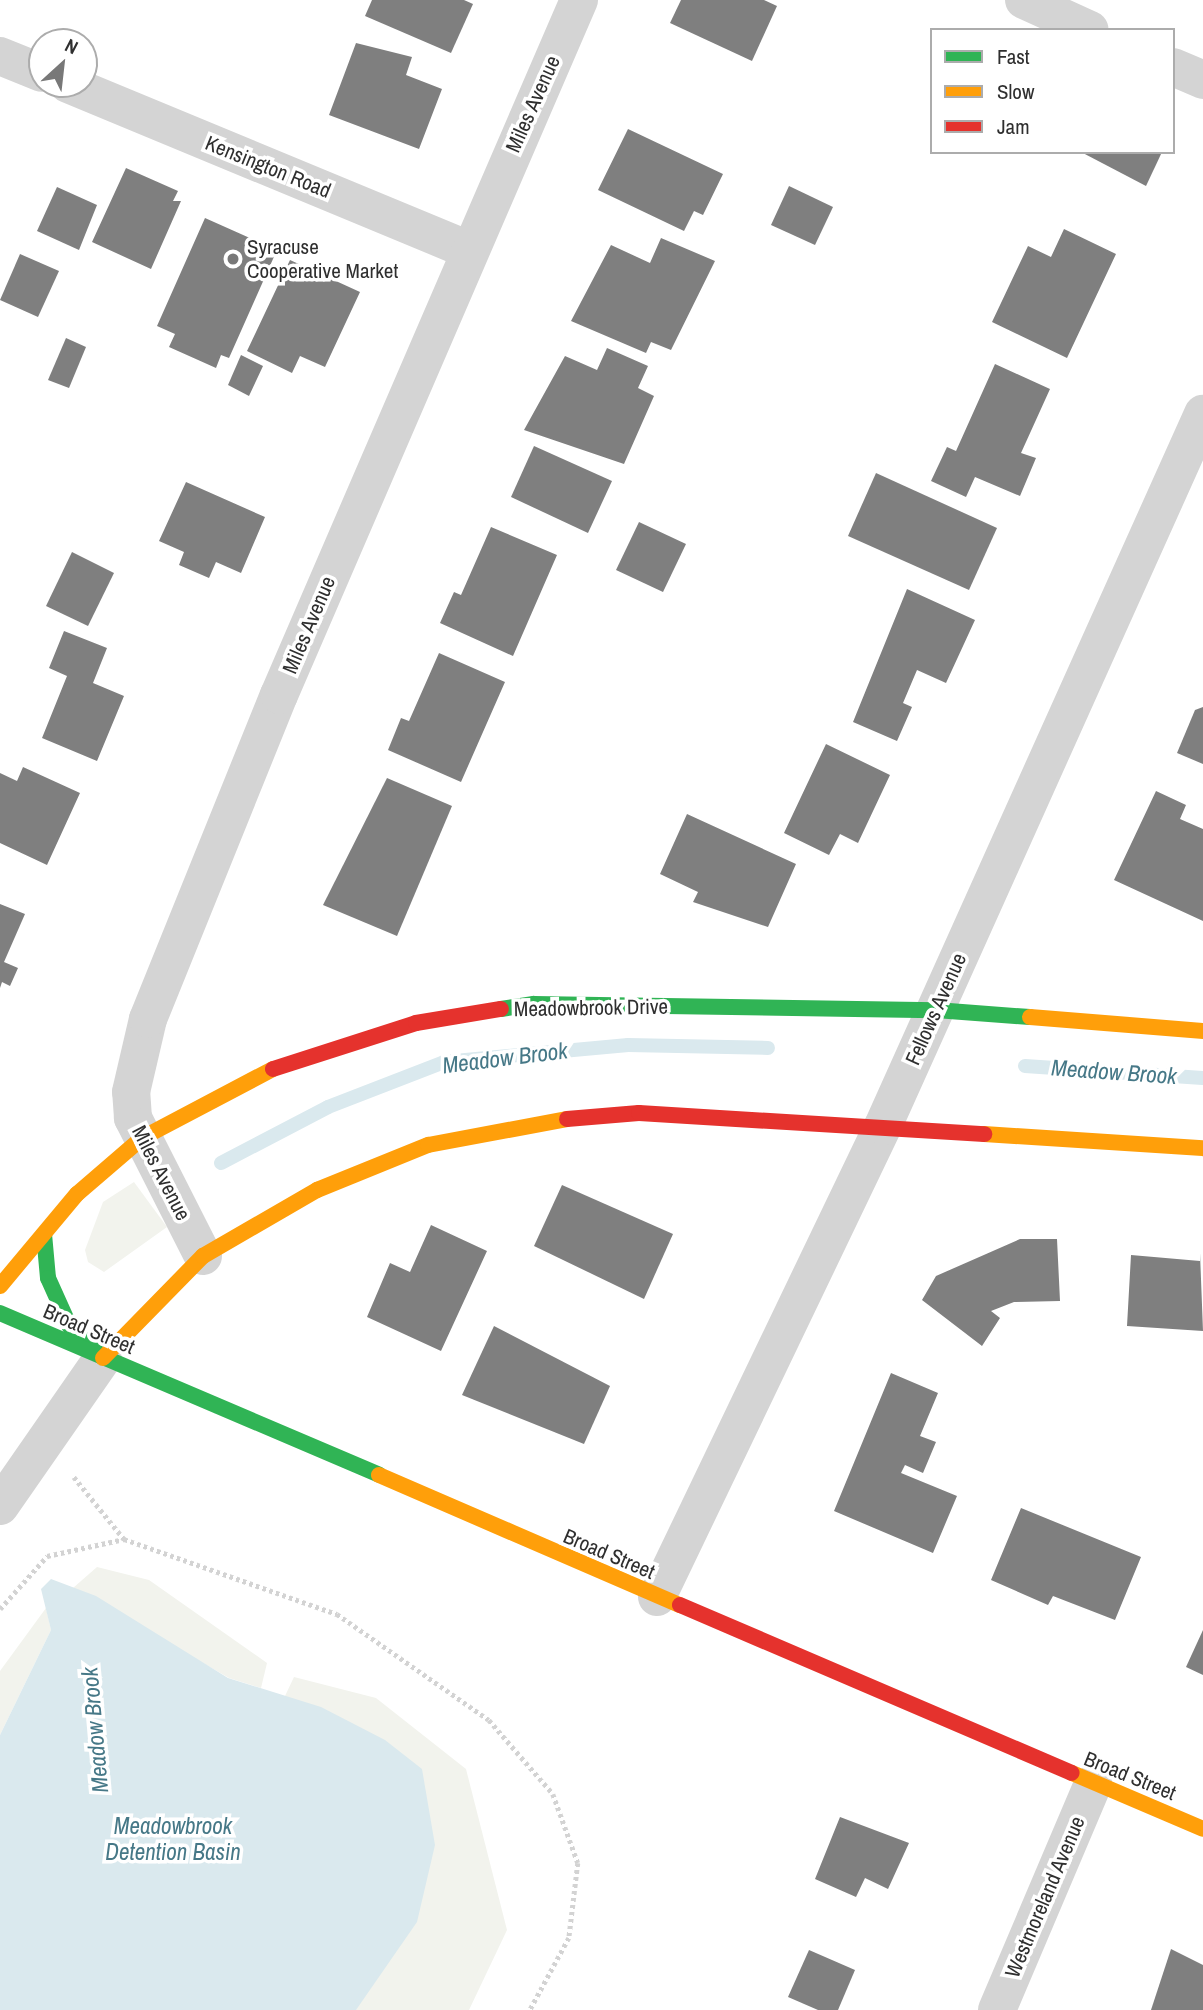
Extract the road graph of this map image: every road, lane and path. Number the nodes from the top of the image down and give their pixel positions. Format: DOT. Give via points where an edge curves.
graph roads {
  1 [pos="579,0"];
  2 [pos="1024,0"];
  3 [pos="1086,28"];
  4 [pos="0,56"];
  5 [pos="28,67"];
  6 [pos="1175,68"];
  7 [pos="1203,80"];
  8 [pos="98,96"];
  9 [pos="469,250"];
  10 [pos="1203,414"];
  11 [pos="936,1010"];
  12 [pos="1203,1031"];
  13 [pos="883,1126"];
  14 [pos="142,1138"];
  15 [pos="1203,1148"];
  16 [pos="44,1234"];
  17 [pos="203,1256"];
  18 [pos="0,1286"];
  19 [pos="0,1313"];
  20 [pos="103,1358"];
  21 [pos="45,1441"];
  22 [pos="0,1506"];
  23 [pos="124,1539"];
  24 [pos="657,1597"];
  25 [pos="0,1609"];
  26 [pos="1093,1784"];
  27 [pos="1203,1829"];
  28 [pos="530,2010"];
  29 [pos="997,2010"];
  1 -- 9 [label="street, Miles Avenue"];
  2 -- 3 [label="street"];
  4 -- 5 [label="street"];
  6 -- 7 [label="street"];
  8 -- 9 [label="street, Kensington Road"];
  9 -- 14 [label="street, Miles Avenue" via="148,1018 131,1092"];
  10 -- 11 [label="street, Fellows Avenue"];
  11 -- 12 [label="street, Meadowbrook Drive"];
  11 -- 13 [label="street, Fellows Avenue"];
  11 -- 14 [label="street, Meadowbrook Drive" via="534,1004 416,1023 264,1072"];
  13 -- 15 [label="street"];
  13 -- 17 [label="street" via="639,1113 545,1122 428,1145 317,1190"];
  13 -- 24 [label="street, Fellows Avenue"];
  14 -- 16 [label="street, Meadowbrook Drive" via="107,1163"];
  14 -- 17 [label="street, Miles Avenue"];
  16 -- 18 [label="street, Meadowbrook Drive"];
  16 -- 20 [label="street" via="48,1278 70,1327"];
  17 -- 20 [label="street"];
  19 -- 20 [label="street, Broad Street"];
  20 -- 21 [label="street"];
  20 -- 24 [label="street, Broad Street"];
  21 -- 22 [label="street"];
  21 -- 23 [label="path"];
  23 -- 25 [label="path" via="47,1556"];
  23 -- 28 [label="path" via="337,1614 489,1720 553,1794 578,1863 569,1938"];
  24 -- 26 [label="street, Broad Street"];
  26 -- 27 [label="street, Broad Street"];
  26 -- 29 [label="street, Westmoreland Avenue"];
}
